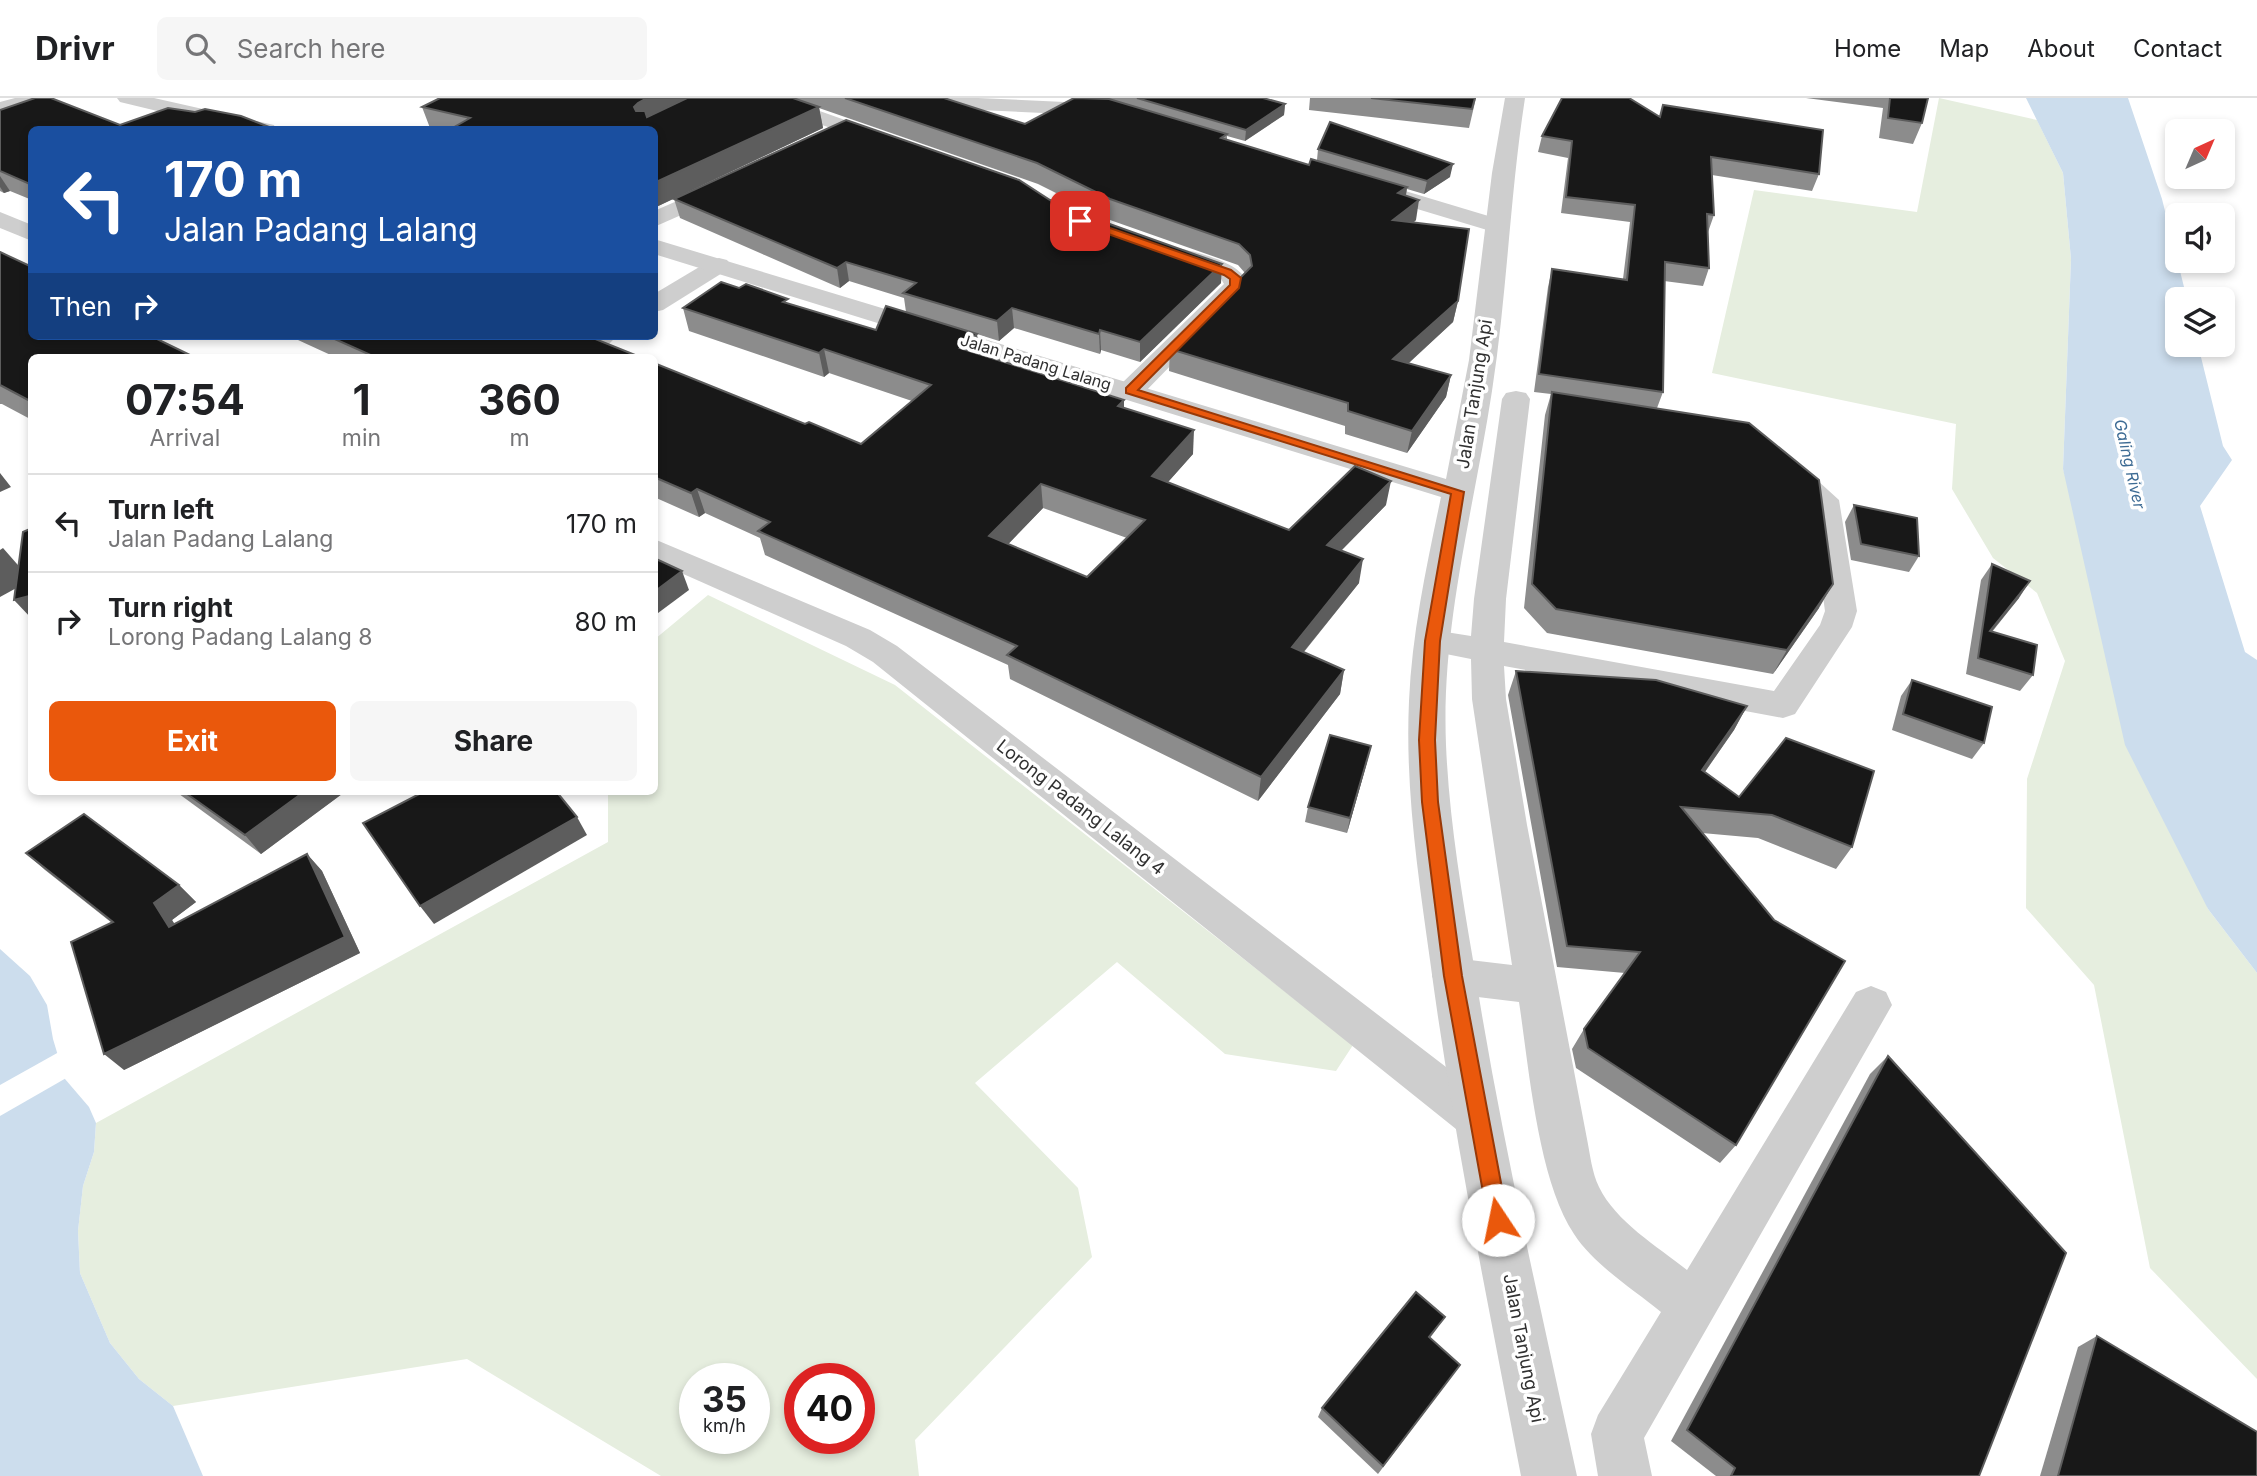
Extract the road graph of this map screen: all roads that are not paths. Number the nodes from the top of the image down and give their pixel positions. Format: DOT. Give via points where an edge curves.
graph roads {
  1 [pos="38,98"];
  2 [pos="128,98"];
  3 [pos="764,98"];
  4 [pos="850,98"];
  5 [pos="1515,98"];
  6 [pos="929,100"];
  7 [pos="0,109"];
  8 [pos="1133,116"];
  9 [pos="249,126"];
  10 [pos="848,128"];
  11 [pos="824,140"];
  12 [pos="900,146"];
  13 [pos="740,180"];
  14 [pos="1354,183"];
  15 [pos="658,218"];
  16 [pos="0,219"];
  17 [pos="1497,226"];
  18 [pos="28,232"];
  19 [pos="1151,246"];
  20 [pos="658,247"];
  21 [pos="719,265"];
  22 [pos="658,303"];
  23 [pos="596,340"];
  24 [pos="573,354"];
  25 [pos="1130,391"];
  26 [pos="1478,394"];
  27 [pos="1759,446"];
  28 [pos="1457,492"];
  29 [pos="658,551"];
  30 [pos="1433,641"];
  31 [pos="1487,651"];
  32 [pos="1453,976"];
  33 [pos="1536,986"];
  34 [pos="1871,1005"];
  35 [pos="1477,1118"];
  36 [pos="1693,1306"];
  37 [pos="1549,1476"];
  38 [pos="1625,1476"];
  1 -- 7 [label="street"];
  2 -- 9 [label="street"];
  3 -- 10 [label="street"];
  4 -- 6 [label="street"];
  5 -- 17 [label="street, Jalan Tanjung Api"];
  6 -- 8 [label="street" via="1082,107"];
  10 -- 11 [label="street"];
  10 -- 12 [label="street"];
  13 -- 15 [label="street"];
  14 -- 17 [label="street"];
  16 -- 18 [label="street"];
  17 -- 26 [label="street, Jalan Tanjung Api"];
  19 -- 25 [label="street" via="1228,272 1236,285"];
  20 -- 21 [label="street, Jalan Padang Lalang"];
  21 -- 22 [label="street"];
  21 -- 25 [label="street, Jalan Padang Lalang"];
  23 -- 24 [label="street"];
  25 -- 28 [label="street, Jalan Padang Lalang"];
  26 -- 28 [label="street, Jalan Tanjung Api"];
  26 -- 31 [label="street" via="1530,401 1490,599"];
  27 -- 31 [label="street" via="1824,500 1840,611 1836,627 1783,705"];
  28 -- 30 [label="street, Jalan Tanjung Api"];
  29 -- 35 [label="street, Lorong Padang Lalang 4" via="885,653"];
  30 -- 31 [label="street"];
  30 -- 32 [label="street, Jalan Tanjung Api" via="1427,740 1430,802"];
  31 -- 33 [label="street" via="1493,724"];
  32 -- 33 [label="street"];
  32 -- 35 [label="street, Jalan Tanjung Api"];
  33 -- 36 [label="street" via="1576,1192 1591,1219 1611,1240"];
  34 -- 36 [label="street"];
  35 -- 37 [label="street, Jalan Tanjung Api"];
  36 -- 38 [label="street" via="1617,1434"];
}
